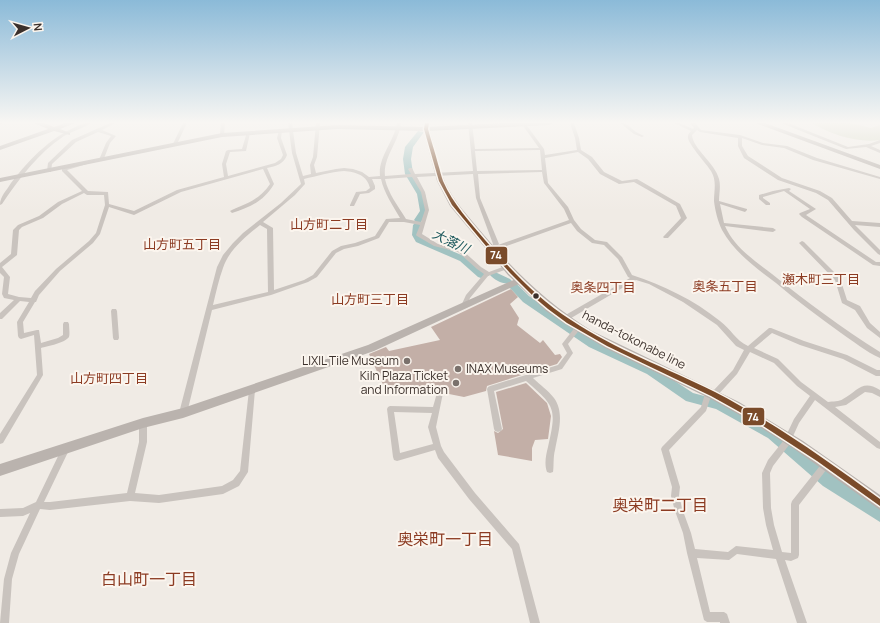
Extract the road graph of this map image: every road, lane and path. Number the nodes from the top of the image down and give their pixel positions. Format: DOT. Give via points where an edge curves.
graph roads {
  1 [pos="41,152"];
  2 [pos="62,152"];
  3 [pos="104,152"];
  4 [pos="138,152"];
  5 [pos="228,152"];
  6 [pos="284,152"];
  7 [pos="315,152"];
  8 [pos="387,152"];
  9 [pos="434,152"];
  10 [pos="474,152"];
  11 [pos="543,152"];
  12 [pos="579,152"];
  13 [pos="700,152"];
  14 [pos="743,152"];
  15 [pos="798,152"];
  16 [pos="847,152"];
  17 [pos="294,153"];
  18 [pos="285,155"];
  19 [pos="544,157"];
  20 [pos="101,160"];
  21 [pos="85,163"];
  22 [pos="880,167"];
  23 [pos="265,168"];
  24 [pos="410,169"];
  25 [pos="49,170"];
  26 [pos="543,171"];
  27 [pos="476,173"];
  28 [pos="439,174"];
  29 [pos="20,176"];
  30 [pos="314,176"];
  31 [pos="410,176"];
  32 [pos="226,178"];
  33 [pos="302,178"];
  34 [pos="369,178"];
  35 [pos="382,178"];
  36 [pos="880,178"];
  37 [pos="0,180"];
  38 [pos="790,183"];
  39 [pos="85,191"];
  40 [pos="786,191"];
  41 [pos="717,202"];
  42 [pos="0,203"];
  43 [pos="768,204"];
  44 [pos="107,205"];
  45 [pos="352,206"];
  46 [pos="745,210"];
  47 [pos="232,211"];
  48 [pos="404,220"];
  49 [pos="572,221"];
  50 [pos="260,223"];
  51 [pos="851,223"];
  52 [pos="421,224"];
  53 [pos="722,224"];
  54 [pos="880,225"];
  55 [pos="773,230"];
  56 [pos="666,238"];
  57 [pos="802,243"];
  58 [pos="492,249"];
  59 [pos="880,253"];
  60 [pos="880,264"];
  61 [pos="0,266"];
  62 [pos="508,268"];
  63 [pos="0,269"];
  64 [pos="489,274"];
  65 [pos="635,278"];
  66 [pos="518,281"];
  67 [pos="271,292"];
  68 [pos="19,299"];
  69 [pos="34,300"];
  70 [pos="464,306"];
  71 [pos="209,308"];
  72 [pos="114,311"];
  73 [pos="0,317"];
  74 [pos="564,319"];
  75 [pos="66,324"];
  76 [pos="575,331"];
  77 [pos="880,335"];
  78 [pos="116,338"];
  79 [pos="38,346"];
  80 [pos="748,349"];
  81 [pos="880,355"];
  82 [pos="880,373"];
  83 [pos="526,377"];
  84 [pos="252,390"];
  85 [pos="440,392"];
  86 [pos="880,394"];
  87 [pos="814,396"];
  88 [pos="708,399"];
  89 [pos="827,405"];
  90 [pos="436,410"];
  91 [pos="183,413"];
  92 [pos="143,423"];
  93 [pos="498,429"];
  94 [pos="0,441"];
  95 [pos="785,443"];
  96 [pos="437,446"];
  97 [pos="880,446"];
  98 [pos="65,450"];
  99 [pos="550,469"];
  100 [pos="0,470"];
  101 [pos="822,470"];
  102 [pos="130,497"];
  103 [pos="880,503"];
  104 [pos="38,506"];
  105 [pos="0,513"];
  106 [pos="691,554"];
  107 [pos="778,555"];
  108 [pos="4,623"];
  109 [pos="534,623"];
  110 [pos="725,623"];
  111 [pos="802,623"];
  1 -- 29 [label="street"];
  2 -- 25 [label="street" via="50,164"];
  3 -- 20 [label="street"];
  4 -- 20 [label="street"];
  5 -- 32 [label="street" via="224,164"];
  6 -- 18 [label="street"];
  7 -- 30 [label="street" via="312,165"];
  8 -- 35 [label="street" via="383,162"];
  9 -- 28 [label="main road, handa-tokonabe line"];
  10 -- 27 [label="street"];
  11 -- 19 [label="street"];
  12 -- 19 [label="street"];
  12 -- 56 [label="street" via="590,158 602,173 621,183 635,180 678,205 684,218"];
  13 -- 41 [label="street" via="716,178"];
  14 -- 38 [label="street" via="746,157"];
  15 -- 36 [label="street"];
  16 -- 22 [label="street"];
  17 -- 18 [label="street"];
  17 -- 33 [label="street"];
  18 -- 23 [label="street" via="283,160"];
  19 -- 26 [label="street"];
  20 -- 21 [label="street"];
  21 -- 25 [label="street"];
  21 -- 39 [label="street" via="64,170"];
  23 -- 32 [label="street"];
  23 -- 47 [label="street" via="272,184 266,194 248,206"];
  24 -- 31 [label="street"];
  25 -- 29 [label="street"];
  26 -- 27 [label="street"];
  26 -- 49 [label="street" via="546,183 566,208"];
  27 -- 28 [label="street"];
  27 -- 58 [label="street" via="478,198 496,244"];
  28 -- 31 [label="street"];
  28 -- 58 [label="main road, handa-tokonabe line" via="453,204"];
  29 -- 37 [label="street"];
  29 -- 42 [label="street"];
  30 -- 33 [label="street"];
  30 -- 34 [label="street" via="349,170 360,172"];
  31 -- 35 [label="street"];
  31 -- 52 [label="street" via="423,192 427,210"];
  32 -- 44 [label="street" via="179,191 134,213"];
  33 -- 50 [label="street" via="303,184 298,190"];
  34 -- 35 [label="street"];
  34 -- 45 [label="street" via="373,188 358,193"];
  35 -- 48 [label="street"];
  38 -- 40 [label="street" via="791,188"];
  38 -- 51 [label="street" via="828,197"];
  39 -- 44 [label="street" via="90,194 106,193"];
  39 -- 61 [label="street" via="60,203 41,217 20,226 16,230 14,255"];
  40 -- 43 [label="street" via="761,196"];
  40 -- 60 [label="street" via="814,209 802,214 804,216 874,264"];
  41 -- 46 [label="street"];
  41 -- 53 [label="street"];
  44 -- 69 [label="street" via="94,239 56,272"];
  48 -- 52 [label="street"];
  48 -- 67 [label="street" via="388,220 377,236 334,252 315,276"];
  49 -- 58 [label="street"];
  49 -- 65 [label="street" via="594,242 605,243 620,258 626,272"];
  50 -- 67 [label="street" via="270,228"];
  50 -- 71 [label="street" via="225,255"];
  51 -- 54 [label="street"];
  51 -- 59 [label="street"];
  52 -- 64 [label="street" via="418,235 436,245 460,251"];
  53 -- 55 [label="street"];
  53 -- 81 [label="street" via="750,260 809,307"];
  57 -- 77 [label="street" via="838,279 844,301 857,306 867,324"];
  58 -- 62 [label="main road, handa-tokonabe line"];
  62 -- 64 [label="street"];
  62 -- 66 [label="main road, handa-tokonabe line"];
  63 -- 68 [label="street" via="7,277 6,296"];
  64 -- 70 [label="street" via="478,284"];
  65 -- 74 [label="street"];
  65 -- 80 [label="street" via="692,305 722,326 732,340"];
  66 -- 70 [label="street"];
  66 -- 74 [label="main road, handa-tokonabe line"];
  67 -- 71 [label="street"];
  68 -- 69 [label="street"];
  68 -- 73 [label="street"];
  69 -- 79 [label="street" via="20,322 20,334 38,332"];
  70 -- 84 [label="street" via="371,348"];
  71 -- 91 [label="street"];
  72 -- 78 [label="street"];
  74 -- 76 [label="main road, handa-tokonabe line"];
  75 -- 79 [label="street" via="66,336"];
  76 -- 83 [label="street" via="565,344 570,353 560,367"];
  76 -- 88 [label="main road, handa-tokonabe line" via="608,345"];
  79 -- 94 [label="street" via="40,375"];
  80 -- 82 [label="street" via="771,330"];
  80 -- 87 [label="street" via="776,361"];
  80 -- 88 [label="street" via="735,372"];
  83 -- 93 [label="street" via="490,389"];
  83 -- 99 [label="street" via="552,400 558,414 550,454"];
  84 -- 91 [label="street"];
  84 -- 102 [label="street" via="244,472 236,483 223,490 159,499"];
  85 -- 90 [label="street"];
  86 -- 89 [label="street" via="866,388 844,404"];
  87 -- 89 [label="street"];
  87 -- 95 [label="street"];
  88 -- 95 [label="main road, handa-tokonabe line"];
  88 -- 106 [label="street" via="704,409 665,449"];
  89 -- 97 [label="street"];
  90 -- 96 [label="street" via="432,427"];
  90 -- 96 [label="street" via="390,409 397,457"];
  91 -- 92 [label="street"];
  92 -- 98 [label="street"];
  92 -- 102 [label="street" via="143,442"];
  95 -- 101 [label="main road, handa-tokonabe line"];
  95 -- 107 [label="street" via="769,462 766,473 766,508"];
  96 -- 109 [label="street" via="472,496 516,547"];
  98 -- 100 [label="street"];
  98 -- 104 [label="street"];
  101 -- 103 [label="main road, handa-tokonabe line"];
  101 -- 107 [label="street" via="795,504 795,555"];
  102 -- 104 [label="street"];
  104 -- 105 [label="street" via="23,512"];
  104 -- 108 [label="street" via="15,553 8,579"];
  106 -- 107 [label="street" via="728,556 736,550"];
  106 -- 110 [label="street" via="707,617 724,617"];
  107 -- 111 [label="street"];
}
